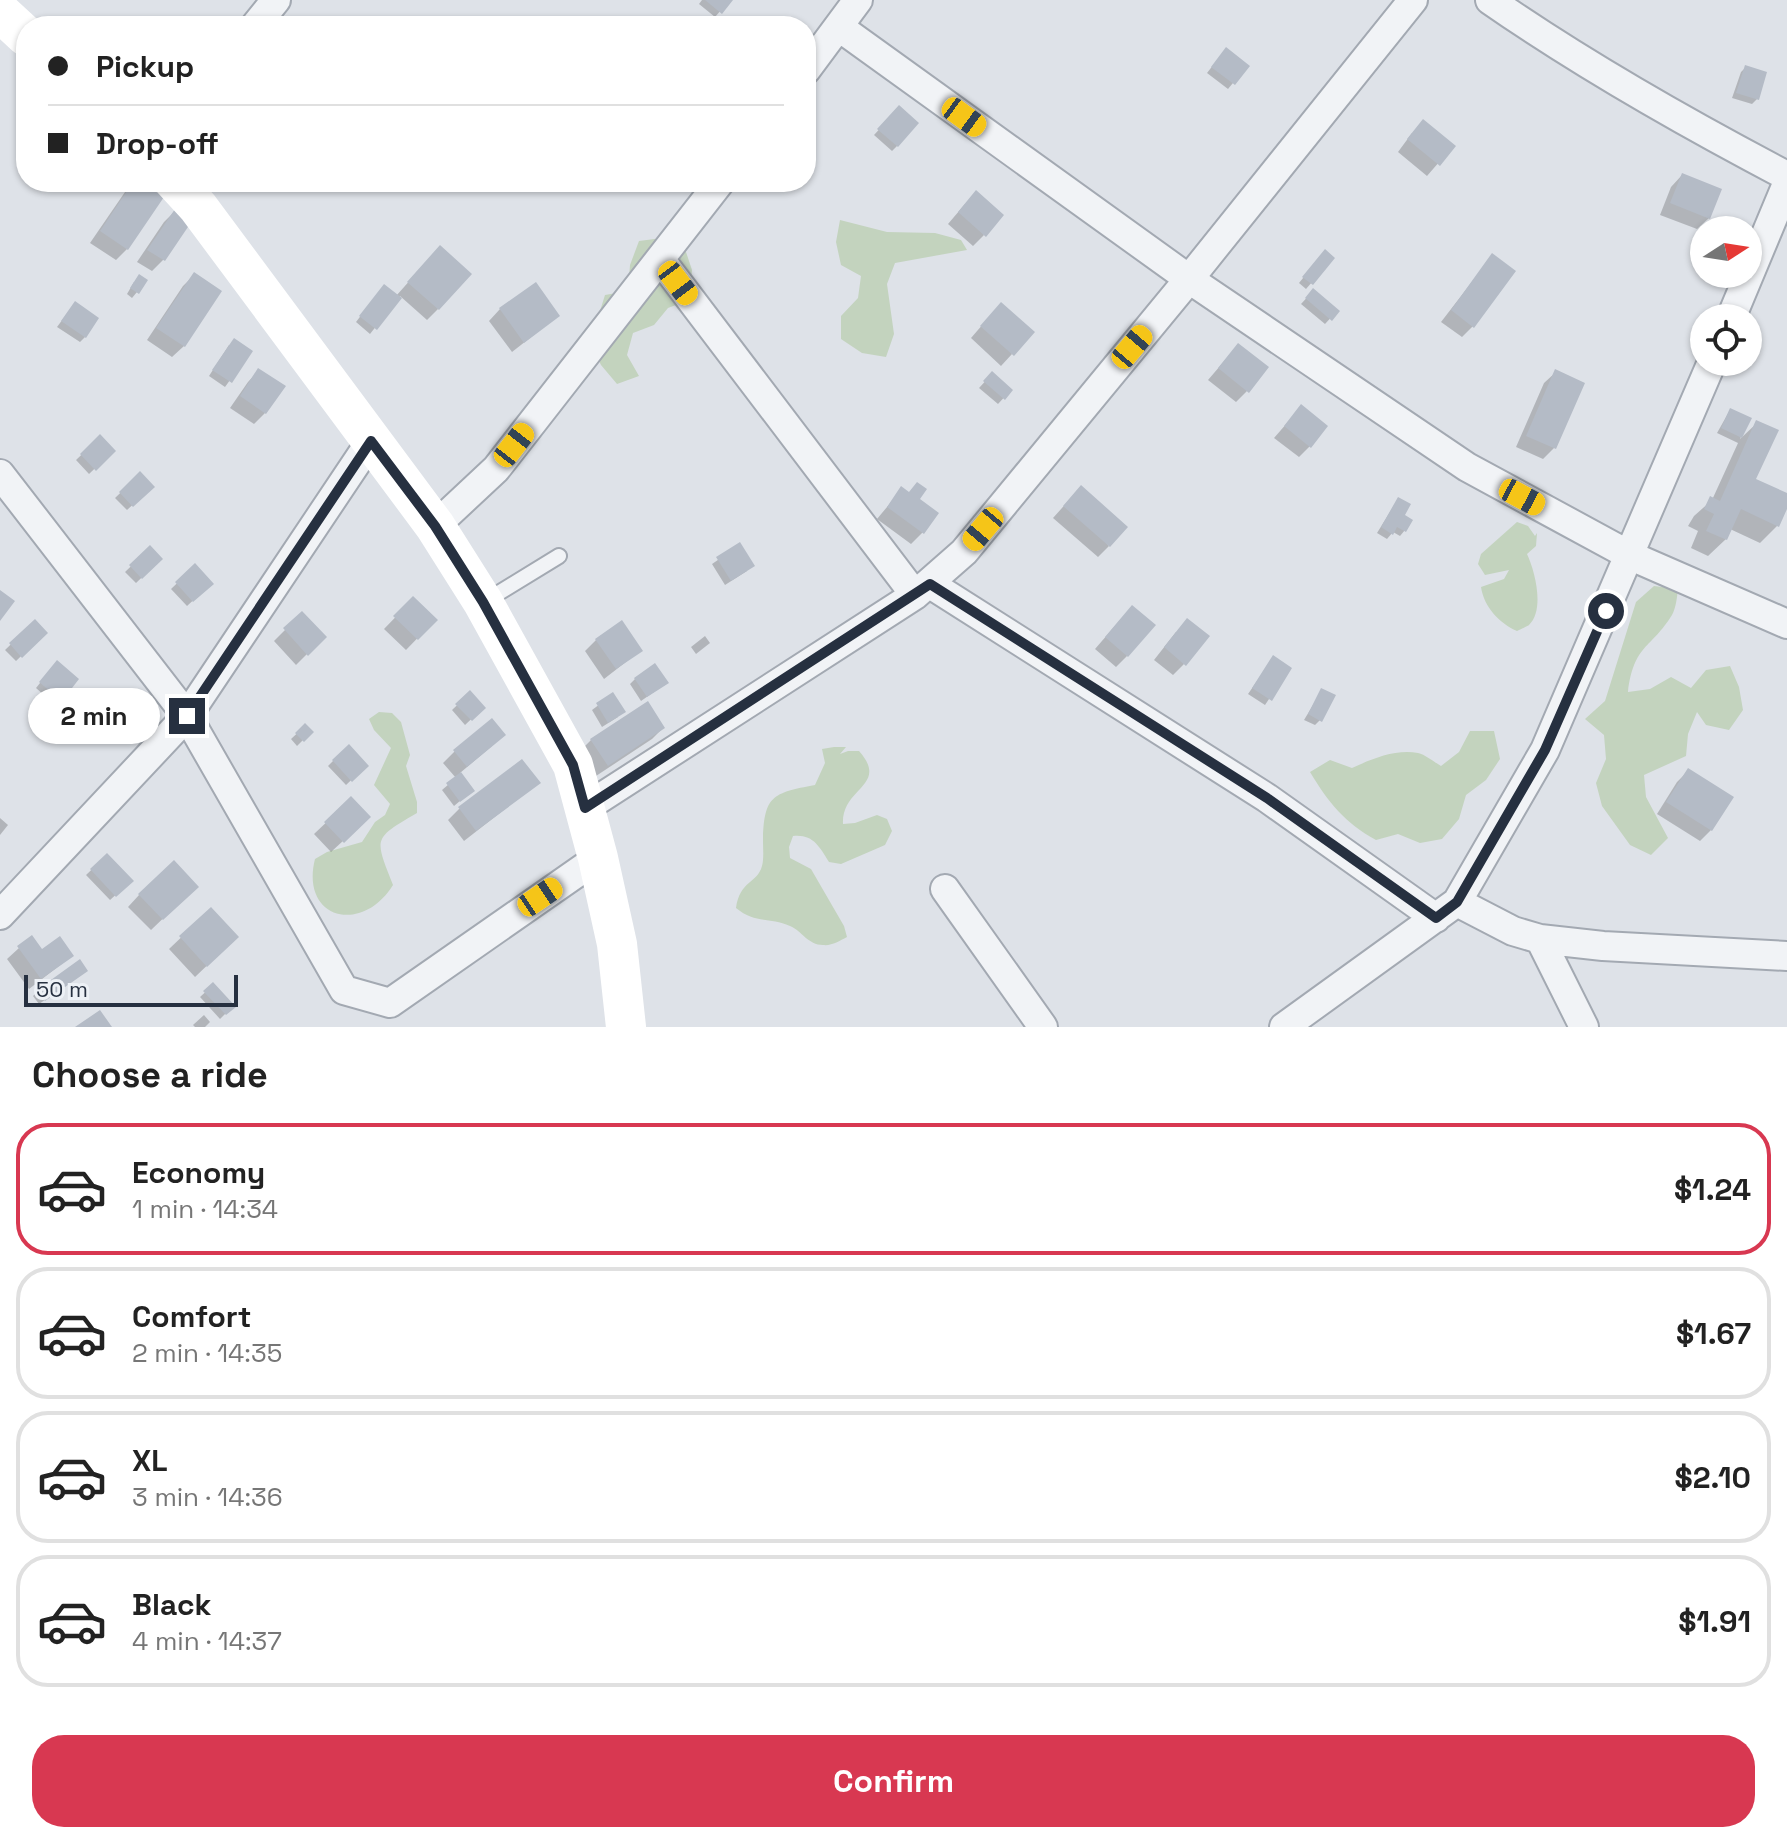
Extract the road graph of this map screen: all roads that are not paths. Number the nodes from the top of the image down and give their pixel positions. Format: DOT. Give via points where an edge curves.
graph roads {
  1 [pos="276,0"];
  2 [pos="858,0"];
  3 [pos="1413,0"];
  4 [pos="1490,0"];
  5 [pos="0,12"];
  6 [pos="263,16"];
  7 [pos="16,27"];
  8 [pos="839,27"];
  9 [pos="816,57"];
  10 [pos="1787,176"];
  11 [pos="1787,184"];
  12 [pos="184,192"];
  13 [pos="712,192"];
  14 [pos="660,259"];
  15 [pos="1189,279"];
  16 [pos="1737,304"];
  17 [pos="1706,376"];
  18 [pos="371,441"];
  19 [pos="0,474"];
  20 [pos="435,526"];
  21 [pos="559,556"];
  22 [pos="1631,556"];
  23 [pos="923,590"];
  24 [pos="483,602"];
  25 [pos="1787,624"];
  26 [pos="187,716"];
  27 [pos="585,808"];
  28 [pos="598,858"];
  29 [pos="945,889"];
  30 [pos="1447,910"];
  31 [pos="0,915"];
  32 [pos="1540,939"];
  33 [pos="1787,956"];
  34 [pos="626,1027"];
  35 [pos="1043,1027"];
  36 [pos="1284,1027"];
  37 [pos="1584,1027"];
  1 -- 6 [label="street"];
  2 -- 8 [label="street"];
  3 -- 15 [label="street"];
  4 -- 10 [label="street" via="1672,116"];
  5 -- 7 [label="street"];
  8 -- 9 [label="street"];
  8 -- 15 [label="street"];
  11 -- 16 [label="street"];
  12 -- 18 [label="street"];
  13 -- 14 [label="street"];
  14 -- 20 [label="street" via="496,469"];
  14 -- 23 [label="street"];
  15 -- 22 [label="street" via="1467,467"];
  15 -- 23 [label="street" via="964,552"];
  17 -- 22 [label="street"];
  18 -- 20 [label="street"];
  18 -- 26 [label="street"];
  19 -- 26 [label="street"];
  20 -- 24 [label="street"];
  21 -- 24 [label="lane"];
  22 -- 25 [label="street"];
  22 -- 30 [label="street" via="1545,750"];
  23 -- 27 [label="street"];
  23 -- 30 [label="street"];
  24 -- 27 [label="street" via="573,765"];
  26 -- 28 [label="street" via="344,990 390,1003"];
  26 -- 31 [label="street"];
  27 -- 28 [label="street"];
  28 -- 34 [label="street" via="617,944"];
  29 -- 35 [label="street"];
  30 -- 32 [label="street"];
  30 -- 36 [label="street"];
  32 -- 33 [label="street"];
  32 -- 37 [label="street"];
}
